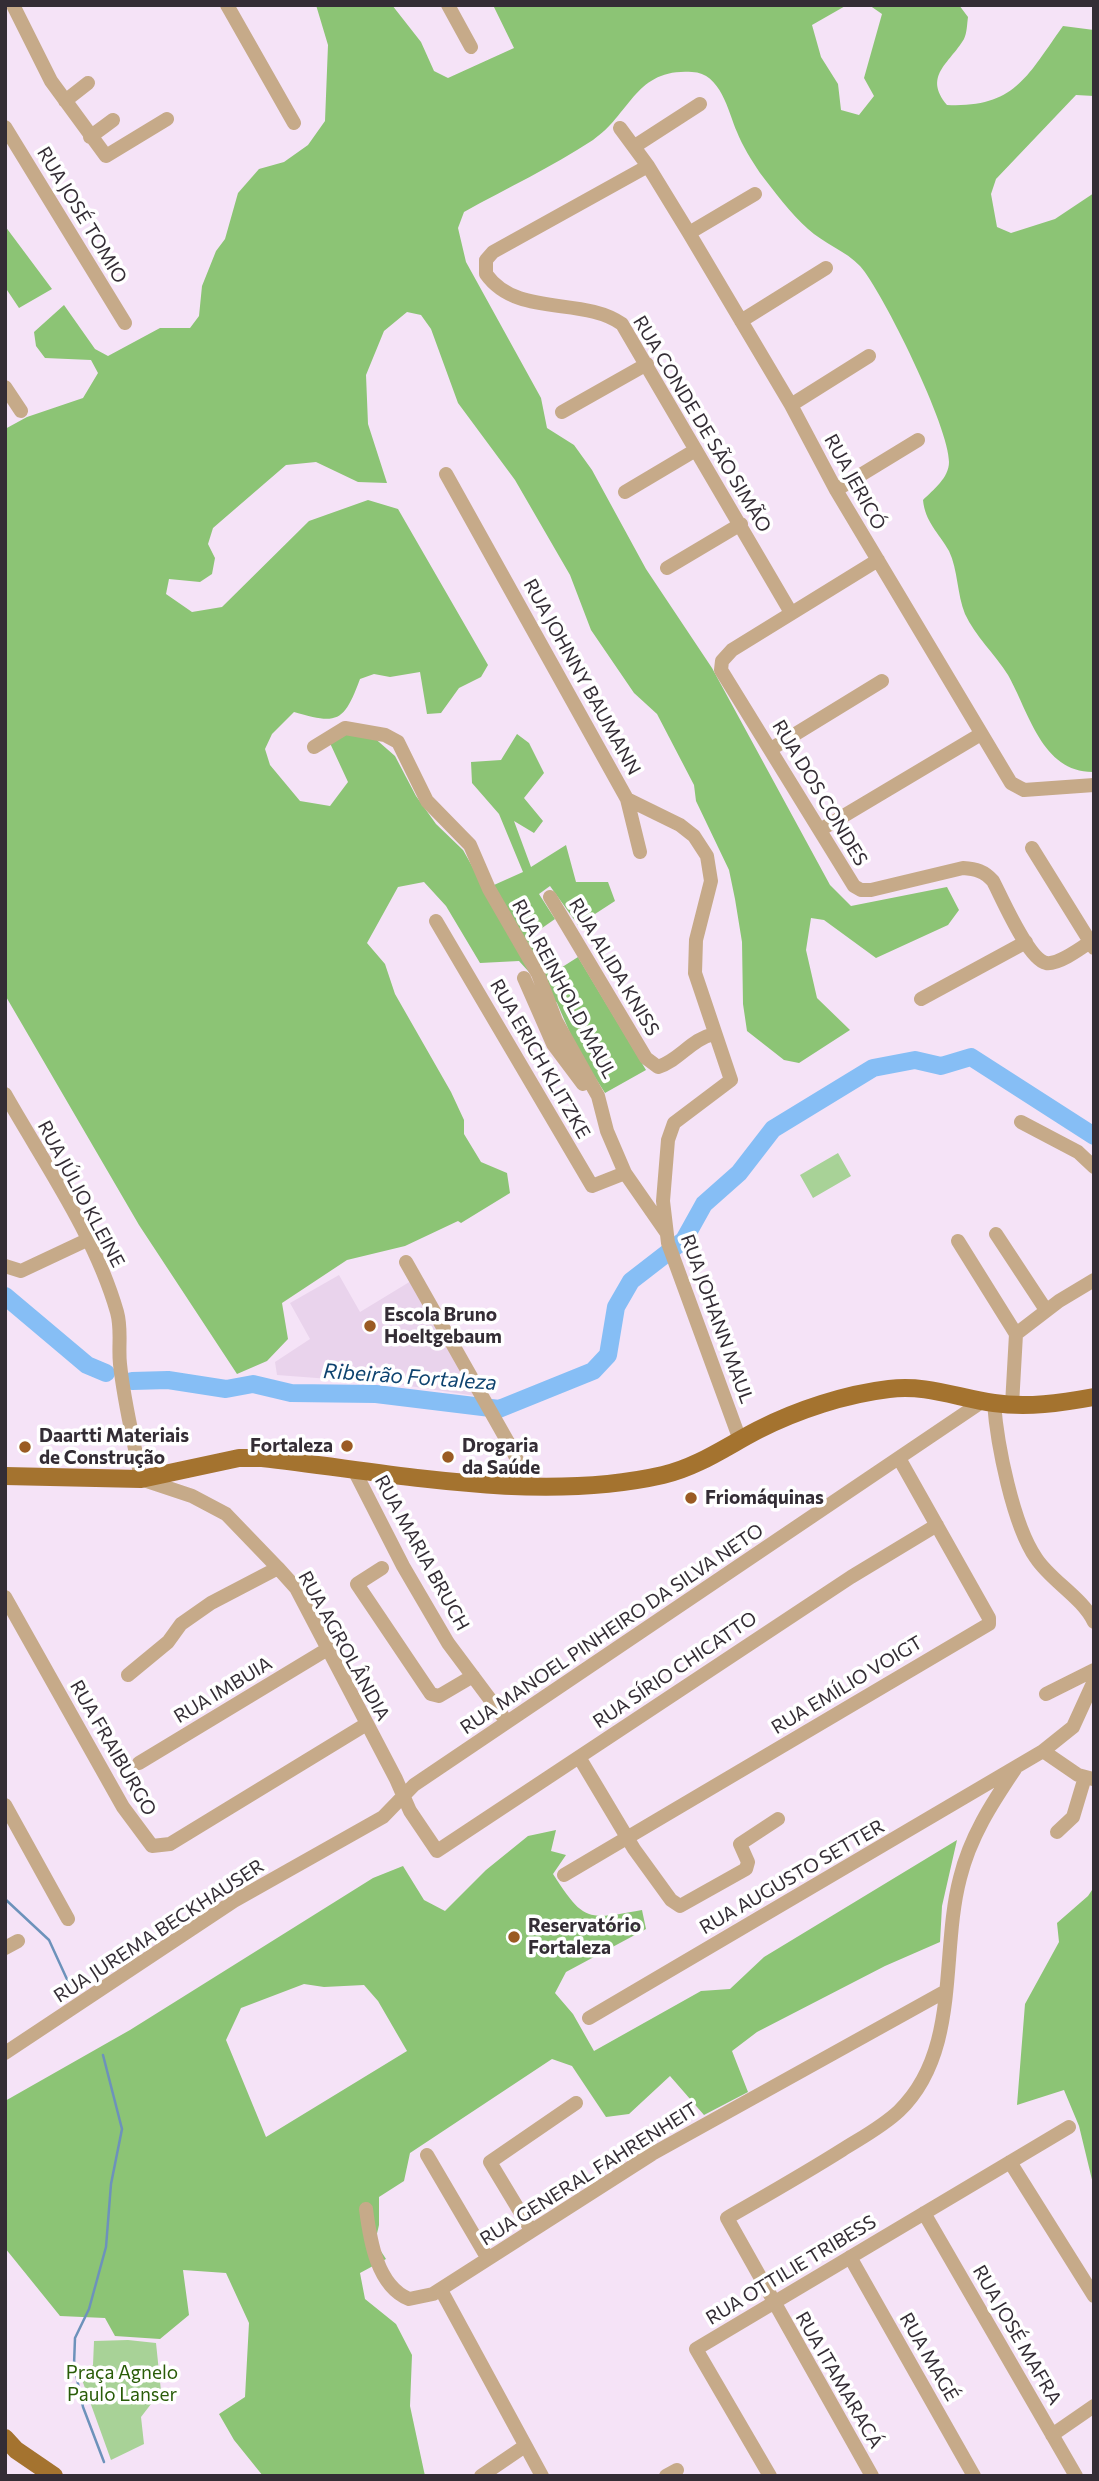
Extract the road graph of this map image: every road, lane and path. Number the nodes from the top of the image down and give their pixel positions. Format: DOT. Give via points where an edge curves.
graph roads {
  1 [pos="13,5"];
  2 [pos="227,5"];
  3 [pos="449,5"];
  4 [pos="471,47"];
  5 [pos="89,83"];
  6 [pos="65,101"];
  7 [pos="701,104"];
  8 [pos="167,119"];
  9 [pos="113,120"];
  10 [pos="294,123"];
  11 [pos="5,127"];
  12 [pos="620,128"];
  13 [pos="90,136"];
  14 [pos="635,146"];
  15 [pos="648,166"];
  16 [pos="755,194"];
  17 [pos="689,233"];
  18 [pos="826,268"];
  19 [pos="741,321"];
  20 [pos="125,323"];
  21 [pos="869,356"];
  22 [pos="647,363"];
  23 [pos="5,387"];
  24 [pos="791,405"];
  25 [pos="22,411"];
  26 [pos="562,412"];
  27 [pos="918,440"];
  28 [pos="694,451"];
  29 [pos="446,474"];
  30 [pos="836,490"];
  31 [pos="625,492"];
  32 [pos="741,524"];
  33 [pos="878,560"];
  34 [pos="667,568"];
  35 [pos="790,611"];
  36 [pos="882,681"];
  37 [pos="981,734"];
  38 [pos="314,747"];
  39 [pos="771,749"];
  40 [pos="1094,785"];
  41 [pos="627,799"];
  42 [pos="820,830"];
  43 [pos="1032,848"];
  44 [pos="640,852"];
  45 [pos="550,897"];
  46 [pos="436,921"];
  47 [pos="1026,942"];
  48 [pos="1092,945"];
  49 [pos="524,978"];
  50 [pos="920,999"];
  51 [pos="714,1034"];
  52 [pos="591,1086"];
  53 [pos="5,1094"];
  54 [pos="1021,1122"];
  55 [pos="1094,1167"];
  56 [pos="625,1173"];
  57 [pos="996,1234"];
  58 [pos="667,1238"];
  59 [pos="87,1240"];
  60 [pos="958,1241"];
  61 [pos="406,1262"];
  62 [pos="5,1266"];
  63 [pos="1094,1280"];
  64 [pos="1046,1310"];
  65 [pos="1016,1334"];
  66 [pos="1094,1397"];
  67 [pos="996,1403"];
  68 [pos="740,1440"];
  69 [pos="900,1460"];
  70 [pos="355,1470"];
  71 [pos="5,1476"];
  72 [pos="141,1479"];
  73 [pos="528,1485"];
  74 [pos="937,1525"];
  75 [pos="382,1567"];
  76 [pos="278,1568"];
  77 [pos="5,1597"];
  78 [pos="1094,1622"];
  79 [pos="326,1650"];
  80 [pos="1094,1670"];
  81 [pos="128,1675"];
  82 [pos="473,1676"];
  83 [pos="1094,1681"];
  84 [pos="1046,1694"];
  85 [pos="507,1722"];
  86 [pos="365,1725"];
  87 [pos="1043,1751"];
  88 [pos="579,1757"];
  89 [pos="139,1763"];
  90 [pos="1015,1769"];
  91 [pos="1089,1778"];
  92 [pos="403,1797"];
  93 [pos="5,1805"];
  94 [pos="778,1819"];
  95 [pos="1056,1832"];
  96 [pos="629,1839"];
  97 [pos="437,1851"];
  98 [pos="564,1875"];
  99 [pos="68,1919"];
  100 [pos="944,1992"];
  101 [pos="589,2018"];
  102 [pos="5,2053"];
  103 [pos="576,2103"];
  104 [pos="1069,2127"];
  105 [pos="427,2155"];
  106 [pos="1010,2162"];
  107 [pos="366,2209"];
  108 [pos="924,2213"];
  109 [pos="531,2230"];
  110 [pos="850,2257"];
  111 [pos="488,2259"];
  112 [pos="441,2290"];
  113 [pos="1094,2297"];
  114 [pos="772,2303"];
  115 [pos="1094,2406"];
  116 [pos="1052,2435"];
  117 [pos="6,2441"];
  118 [pos="525,2446"];
  119 [pos="54,2476"];
  120 [pos="481,2476"];
  121 [pos="542,2476"];
  122 [pos="770,2476"];
  123 [pos="872,2476"];
  124 [pos="974,2476"];
  125 [pos="1076,2476"];
  1 -- 6 [label="street"];
  2 -- 10 [label="street"];
  3 -- 4 [label="street"];
  5 -- 6 [label="street"];
  6 -- 13 [label="street"];
  7 -- 14 [label="street"];
  8 -- 13 [label="street" via="106,156"];
  9 -- 13 [label="street"];
  11 -- 20 [label="street, RUA JOSÉ TOMIO"];
  12 -- 14 [label="street, RUA JERICÓ"];
  14 -- 15 [label="street, RUA JERICÓ"];
  15 -- 17 [label="street, RUA JERICÓ"];
  15 -- 22 [label="street, RUA CONDE DE SÃO SIMÃO" via="485,260 485,274 501,290 554,308 614,318"];
  16 -- 17 [label="street"];
  17 -- 19 [label="street, RUA JERICÓ"];
  18 -- 19 [label="street"];
  19 -- 24 [label="street, RUA JERICÓ"];
  21 -- 24 [label="street"];
  22 -- 26 [label="street"];
  22 -- 28 [label="street, RUA CONDE DE SÃO SIMÃO"];
  23 -- 25 [label="street"];
  24 -- 30 [label="street, RUA JERICÓ"];
  27 -- 30 [label="street"];
  28 -- 31 [label="street"];
  28 -- 32 [label="street, RUA CONDE DE SÃO SIMÃO"];
  29 -- 41 [label="street, RUA JOHNNY BAUMANN"];
  30 -- 33 [label="street, RUA JERICÓ"];
  32 -- 34 [label="street"];
  32 -- 35 [label="street, RUA CONDE DE SÃO SIMÃO"];
  33 -- 35 [label="street, RUA DOS CONDES"];
  33 -- 37 [label="street, RUA JERICÓ"];
  35 -- 39 [label="street, RUA DOS CONDES" via="722,661 721,670"];
  36 -- 39 [label="street"];
  37 -- 40 [label="street, RUA JERICÓ" via="1018,788"];
  37 -- 42 [label="street"];
  38 -- 52 [label="street, RUA REINHOLD MAUL" via="345,728 385,734 398,742 427,801 470,845"];
  39 -- 42 [label="street, RUA DOS CONDES"];
  41 -- 44 [label="street"];
  41 -- 51 [label="street, RUA JOHNNY BAUMANN" via="680,825 707,856 711,881 696,940 695,964"];
  42 -- 47 [label="street, RUA DOS CONDES" via="854,886 861,890 963,868 986,873"];
  43 -- 48 [label="street"];
  45 -- 51 [label="street, RUA ALIDA KNISS" via="646,1058 658,1067 699,1037"];
  46 -- 56 [label="street, RUA ERICH KLITZKE" via="592,1186"];
  47 -- 48 [label="street, RUA DOS CONDES" via="1048,963"];
  47 -- 50 [label="street"];
  49 -- 52 [label="street" via="561,1056 580,1083"];
  51 -- 58 [label="street, RUA JOHANN MAUL" via="732,1080 687,1111 670,1131 663,1201"];
  52 -- 56 [label="street, RUA REINHOLD MAUL"];
  53 -- 59 [label="street, RUA JÚLIO KLEINE"];
  54 -- 55 [label="street" via="1078,1152"];
  56 -- 58 [label="street, RUA REINHOLD MAUL"];
  57 -- 64 [label="street"];
  58 -- 68 [label="street, RUA JOHANN MAUL"];
  59 -- 62 [label="street" via="21,1271"];
  59 -- 72 [label="street, RUA JÚLIO KLEINE" via="118,1315 124,1391"];
  60 -- 65 [label="street"];
  61 -- 73 [label="street"];
  63 -- 64 [label="street"];
  64 -- 65 [label="street"];
  65 -- 67 [label="street"];
  66 -- 67 [label="main road"];
  67 -- 68 [label="main road" via="935,1389 891,1388 800,1413"];
  67 -- 69 [label="street, RUA MANOEL PINHEIRO DA SILVA NETO"];
  67 -- 78 [label="street" via="995,1424 1022,1534 1037,1560"];
  68 -- 73 [label="main road" via="663,1475 597,1484"];
  69 -- 74 [label="street, RUA EMÍLIO VOIGT"];
  69 -- 85 [label="street, RUA MANOEL PINHEIRO DA SILVA NETO"];
  70 -- 72 [label="main road" via="239,1458"];
  70 -- 73 [label="main road"];
  70 -- 82 [label="street, RUA MARIA BRUCH" via="403,1566"];
  71 -- 72 [label="main road"];
  72 -- 76 [label="street, RUA AGROLÂNDIA" via="192,1496 226,1514"];
  74 -- 88 [label="street, RUA SÍRIO CHICATTO"];
  74 -- 96 [label="street, RUA EMÍLIO VOIGT" via="989,1624"];
  75 -- 82 [label="street" via="357,1584 431,1694 439,1696"];
  76 -- 79 [label="street, RUA AGROLÂNDIA" via="296,1588"];
  76 -- 81 [label="street" via="181,1624 168,1642"];
  77 -- 86 [label="street, RUA FRAIBURGO" via="123,1807 152,1846 170,1844"];
  79 -- 86 [label="street, RUA AGROLÂNDIA"];
  79 -- 89 [label="street, RUA IMBUIA"];
  80 -- 84 [label="street"];
  82 -- 85 [label="street, RUA MARIA BRUCH"];
  83 -- 87 [label="street, RUA AUGUSTO SETTER" via="1073,1727"];
  85 -- 92 [label="street, RUA MANOEL PINHEIRO DA SILVA NETO"];
  86 -- 92 [label="street, RUA AGROLÂNDIA"];
  87 -- 90 [label="street, RUA AUGUSTO SETTER"];
  87 -- 91 [label="street"];
  88 -- 96 [label="street"];
  88 -- 97 [label="street, RUA SÍRIO CHICATTO"];
  90 -- 100 [label="street" via="988,1810 962,1869"];
  90 -- 101 [label="street, RUA AUGUSTO SETTER"];
  91 -- 95 [label="street" via="1073,1816"];
  92 -- 97 [label="street, RUA AGROLÂNDIA"];
  92 -- 102 [label="street, RUA JUREMA BECKHAUSER" via="383,1817 234,1901"];
  93 -- 99 [label="street"];
  94 -- 96 [label="street" via="740,1844 748,1862 746,1869 680,1906 671,1900"];
  96 -- 98 [label="street, RUA EMÍLIO VOIGT"];
  100 -- 109 [label="street, RUA GENERAL FAHRENHEIT" via="652,2154"];
  100 -- 114 [label="street, RUA ITAMARACÁ" via="936,2051 900,2110 727,2218"];
  103 -- 109 [label="street" via="490,2162"];
  104 -- 106 [label="street, RUA OTTILIE TRIBESS"];
  105 -- 111 [label="street"];
  106 -- 108 [label="street, RUA OTTILIE TRIBESS"];
  106 -- 113 [label="street"];
  107 -- 112 [label="street, RUA GENERAL FAHRENHEIT" via="375,2255 394,2290 409,2300"];
  108 -- 110 [label="street, RUA OTTILIE TRIBESS"];
  108 -- 116 [label="street, RUA JOSÉ MAFRA"];
  109 -- 111 [label="street, RUA GENERAL FAHRENHEIT"];
  110 -- 114 [label="street, RUA OTTILIE TRIBESS"];
  110 -- 124 [label="street, RUA MAGÉ"];
  111 -- 112 [label="street, RUA GENERAL FAHRENHEIT"];
  112 -- 118 [label="street"];
  114 -- 122 [label="street, RUA OTTILIE TRIBESS" via="695,2349"];
  114 -- 123 [label="street, RUA ITAMARACÁ"];
  115 -- 116 [label="street"];
  116 -- 125 [label="street, RUA JOSÉ MAFRA"];
  117 -- 119 [label="main road"];
  118 -- 120 [label="street"];
  118 -- 121 [label="street"];
}
